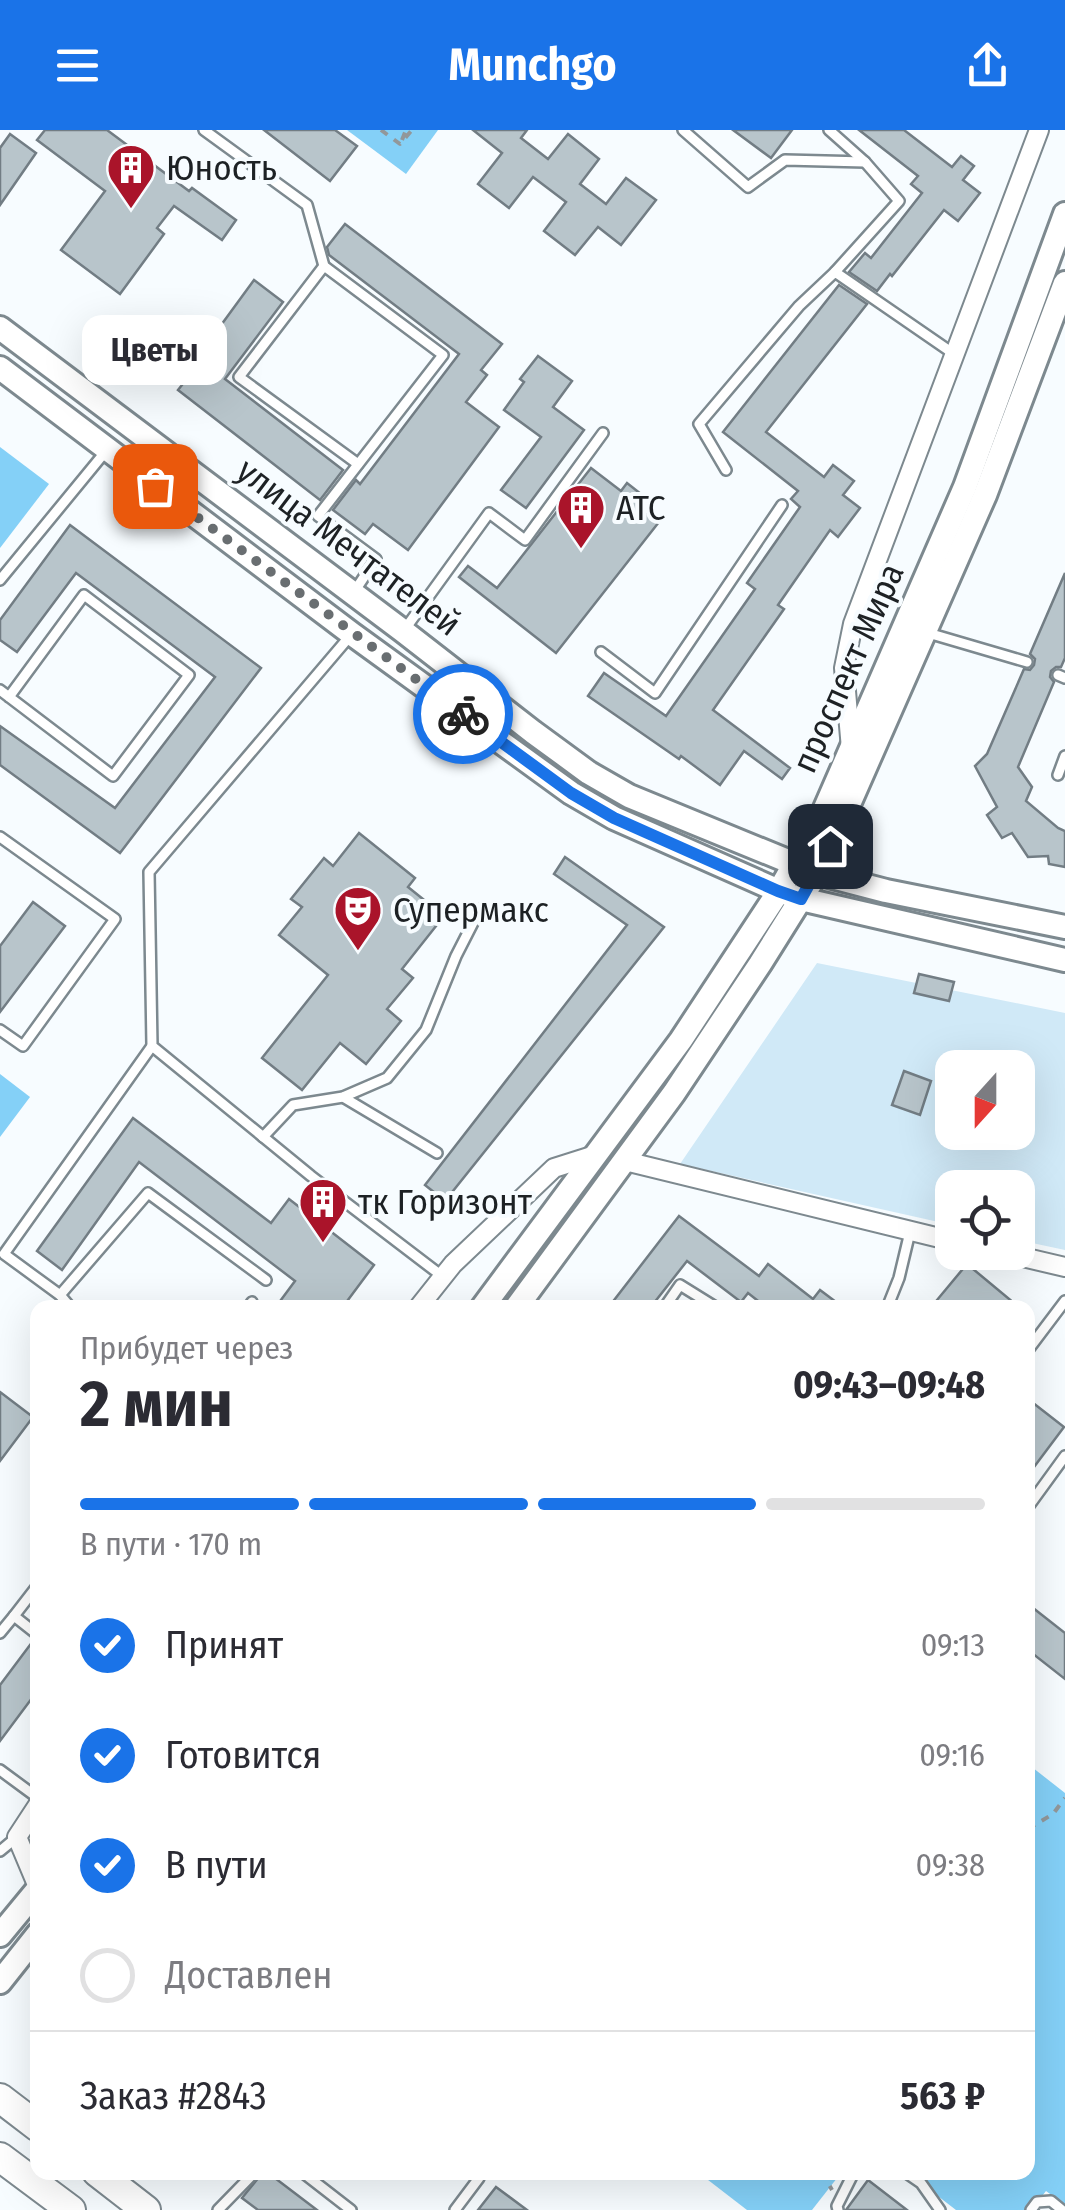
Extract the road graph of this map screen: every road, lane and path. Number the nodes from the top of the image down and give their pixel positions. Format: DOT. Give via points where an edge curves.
graph roads {
  1 [pos="204,130"];
  2 [pos="381,130"];
  3 [pos="409,130"];
  4 [pos="684,130"];
  5 [pos="829,130"];
  6 [pos="1039,130"];
  7 [pos="865,162"];
  8 [pos="1065,214"];
  9 [pos="324,266"];
  10 [pos="835,272"];
  11 [pos="1065,283"];
  12 [pos="0,328"];
  13 [pos="954,354"];
  14 [pos="0,368"];
  15 [pos="602,433"];
  16 [pos="107,450"];
  17 [pos="358,464"];
  18 [pos="726,470"];
  19 [pos="782,505"];
  20 [pos="0,580"];
  21 [pos="352,594"];
  22 [pos="403,631"];
  23 [pos="925,632"];
  24 [pos="352,634"];
  25 [pos="601,652"];
  26 [pos="1027,662"];
  27 [pos="4,693"];
  28 [pos="851,749"];
  29 [pos="1065,756"];
  30 [pos="1058,775"];
  31 [pos="0,837"];
  32 [pos="805,870"];
  33 [pos="790,895"];
  34 [pos="480,909"];
  35 [pos="1065,927"];
  36 [pos="1065,960"];
  37 [pos="0,1030"];
  38 [pos="152,1046"];
  39 [pos="343,1096"];
  40 [pos="263,1137"];
  41 [pos="437,1153"];
  42 [pos="595,1155"];
  43 [pos="625,1161"];
  44 [pos="910,1232"];
  45 [pos="935,1238"];
  46 [pos="1035,1260"];
  47 [pos="1065,1267"];
  48 [pos="443,1276"];
  49 [pos="266,1280"];
  50 [pos="60,1295"];
  51 [pos="64,1300"];
  52 [pos="424,1300"];
  53 [pos="488,1300"];
  54 [pos="522,1300"];
  55 [pos="670,1300"];
  56 [pos="703,1300"];
  57 [pos="890,1300"];
  58 [pos="1065,1301"];
  59 [pos="1035,1341"];
  60 [pos="1065,1456"];
  61 [pos="1035,1497"];
  62 [pos="30,1595"];
  63 [pos="14,1616"];
  64 [pos="30,1629"];
  65 [pos="0,1633"];
  66 [pos="0,1770"];
  67 [pos="30,1795"];
  68 [pos="1065,1798"];
  69 [pos="30,1816"];
  70 [pos="1035,1825"];
  71 [pos="17,1838"];
  72 [pos="0,1851"];
  73 [pos="30,1869"];
  74 [pos="30,1898"];
  75 [pos="0,1935"];
  76 [pos="30,1944"];
  77 [pos="0,1982"];
  78 [pos="0,2098"];
  79 [pos="30,2121"];
  80 [pos="0,2157"];
  81 [pos="30,2179"];
  82 [pos="31,2180"];
  83 [pos="107,2180"];
  84 [pos="247,2180"];
  85 [pos="312,2180"];
  86 [pos="477,2180"];
  87 [pos="850,2180"];
  88 [pos="917,2180"];
  89 [pos="71,2210"];
  90 [pos="146,2210"];
  91 [pos="218,2210"];
  92 [pos="351,2210"];
  93 [pos="454,2210"];
  94 [pos="838,2210"];
  95 [pos="940,2210"];
  96 [pos="1031,2210"];
  97 [pos="1062,2210"];
  1 -- 9 [label="lane" via="307,205"];
  2 -- 3 [label="path" via="400,144"];
  4 -- 7 [label="lane" via="748,186 785,160"];
  5 -- 7 [label="lane"];
  6 -- 13 [label="street"];
  7 -- 10 [label="lane" via="899,201"];
  8 -- 28 [label="street, проспект Мира" via="965,487"];
  9 -- 17 [label="lane" via="442,355"];
  9 -- 17 [label="lane" via="239,377"];
  10 -- 13 [label="lane"];
  10 -- 18 [label="lane" via="698,424"];
  11 -- 23 [label="street, проспект Мира"];
  12 -- 21 [label="street, улица Мечтателей"];
  13 -- 28 [label="street" via="853,624 844,668"];
  14 -- 16 [label="street, улица Мечтателей"];
  15 -- 22 [label="lane" via="525,540 489,513"];
  16 -- 20 [label="lane"];
  16 -- 24 [label="street, улица Мечтателей"];
  17 -- 21 [label="lane" via="318,516 376,559"];
  19 -- 25 [label="lane" via="655,692"];
  21 -- 22 [label="street, улица Мечтателей"];
  22 -- 32 [label="street, улица Мечтателей" via="588,773"];
  23 -- 26 [label="lane"];
  23 -- 32 [label="street, проспект Мира"];
  24 -- 33 [label="street, улица Мечтателей" via="571,793"];
  24 -- 38 [label="lane" via="149,872"];
  27 -- 27 [label="lane" via="113,776 189,675 84,595"];
  28 -- 32 [label="street, проспект Мира"];
  29 -- 30 [label="lane"];
  31 -- 37 [label="lane" via="115,919 23,1046"];
  32 -- 33 [label="street, проспект Мира"];
  32 -- 35 [label="street, улица Мечтателей"];
  33 -- 36 [label="street, улица Мечтателей"];
  33 -- 42 [label="street, проспект Мира"];
  33 -- 43 [label="street, проспект Мира" via="674,1093"];
  34 -- 39 [label="lane" via="426,1030 387,1078"];
  38 -- 40 [label="lane"];
  38 -- 50 [label="lane" via="4,1254"];
  39 -- 40 [label="lane" via="294,1105"];
  39 -- 41 [label="lane"];
  40 -- 48 [label="lane"];
  42 -- 48 [label="street" via="554,1168"];
  42 -- 53 [label="street, проспект Мира"];
  43 -- 44 [label="street"];
  43 -- 54 [label="street, проспект Мира"];
  44 -- 45 [label="street"];
  44 -- 57 [label="lane"];
  46 -- 47 [label="street"];
  48 -- 52 [label="street"];
  49 -- 50 [label="lane" via="148,1194"];
  50 -- 51 [label="lane"];
  55 -- 56 [label="lane" via="680,1285"];
  58 -- 59 [label="lane"];
  60 -- 61 [label="lane"];
  62 -- 63 [label="lane"];
  63 -- 64 [label="lane"];
  63 -- 65 [label="lane"];
  66 -- 67 [label="lane"];
  68 -- 70 [label="path"];
  69 -- 71 [label="street"];
  71 -- 72 [label="lane"];
  71 -- 73 [label="street"];
  74 -- 75 [label="street"];
  76 -- 77 [label="street"];
  78 -- 79 [label="main road"];
  80 -- 81 [label="main road"];
  82 -- 89 [label="main road"];
  83 -- 90 [label="main road"];
  84 -- 91 [label="lane"];
  85 -- 92 [label="lane"];
  86 -- 93 [label="lane"];
  87 -- 94 [label="lane"];
  88 -- 95 [label="lane"];
  96 -- 97 [label="lane" via="1051,2201"];
}
